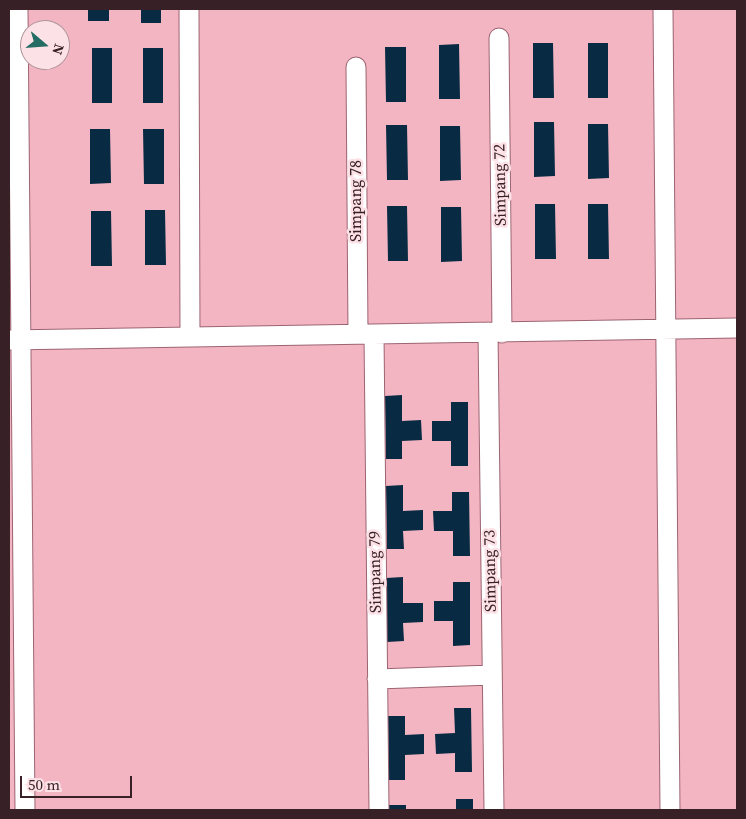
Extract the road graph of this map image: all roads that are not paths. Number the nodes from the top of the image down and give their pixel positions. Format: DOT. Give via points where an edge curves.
graph roads {
  1 [pos="18,9"];
  2 [pos="189,9"];
  3 [pos="663,9"];
  4 [pos="499,38"];
  5 [pos="356,67"];
  6 [pos="665,328"];
  7 [pos="737,328"];
  8 [pos="495,332"];
  9 [pos="366,334"];
  10 [pos="190,337"];
  11 [pos="15,340"];
  12 [pos="492,675"];
  13 [pos="377,679"];
  14 [pos="25,810"];
  15 [pos="379,810"];
  16 [pos="494,810"];
  17 [pos="670,810"];
  1 -- 11 [label="street"];
  2 -- 10 [label="street"];
  3 -- 6 [label="street"];
  4 -- 8 [label="street, Simpang 72"];
  5 -- 9 [label="street, Simpang 78"];
  6 -- 7 [label="street"];
  6 -- 8 [label="street"];
  6 -- 17 [label="street"];
  8 -- 9 [label="street"];
  8 -- 12 [label="street, Simpang 73"];
  9 -- 10 [label="street"];
  9 -- 13 [label="street, Simpang 79"];
  10 -- 11 [label="street"];
  11 -- 14 [label="street"];
  12 -- 13 [label="street"];
  12 -- 16 [label="street, Simpang 73"];
  13 -- 15 [label="street, Simpang 79"];
}
